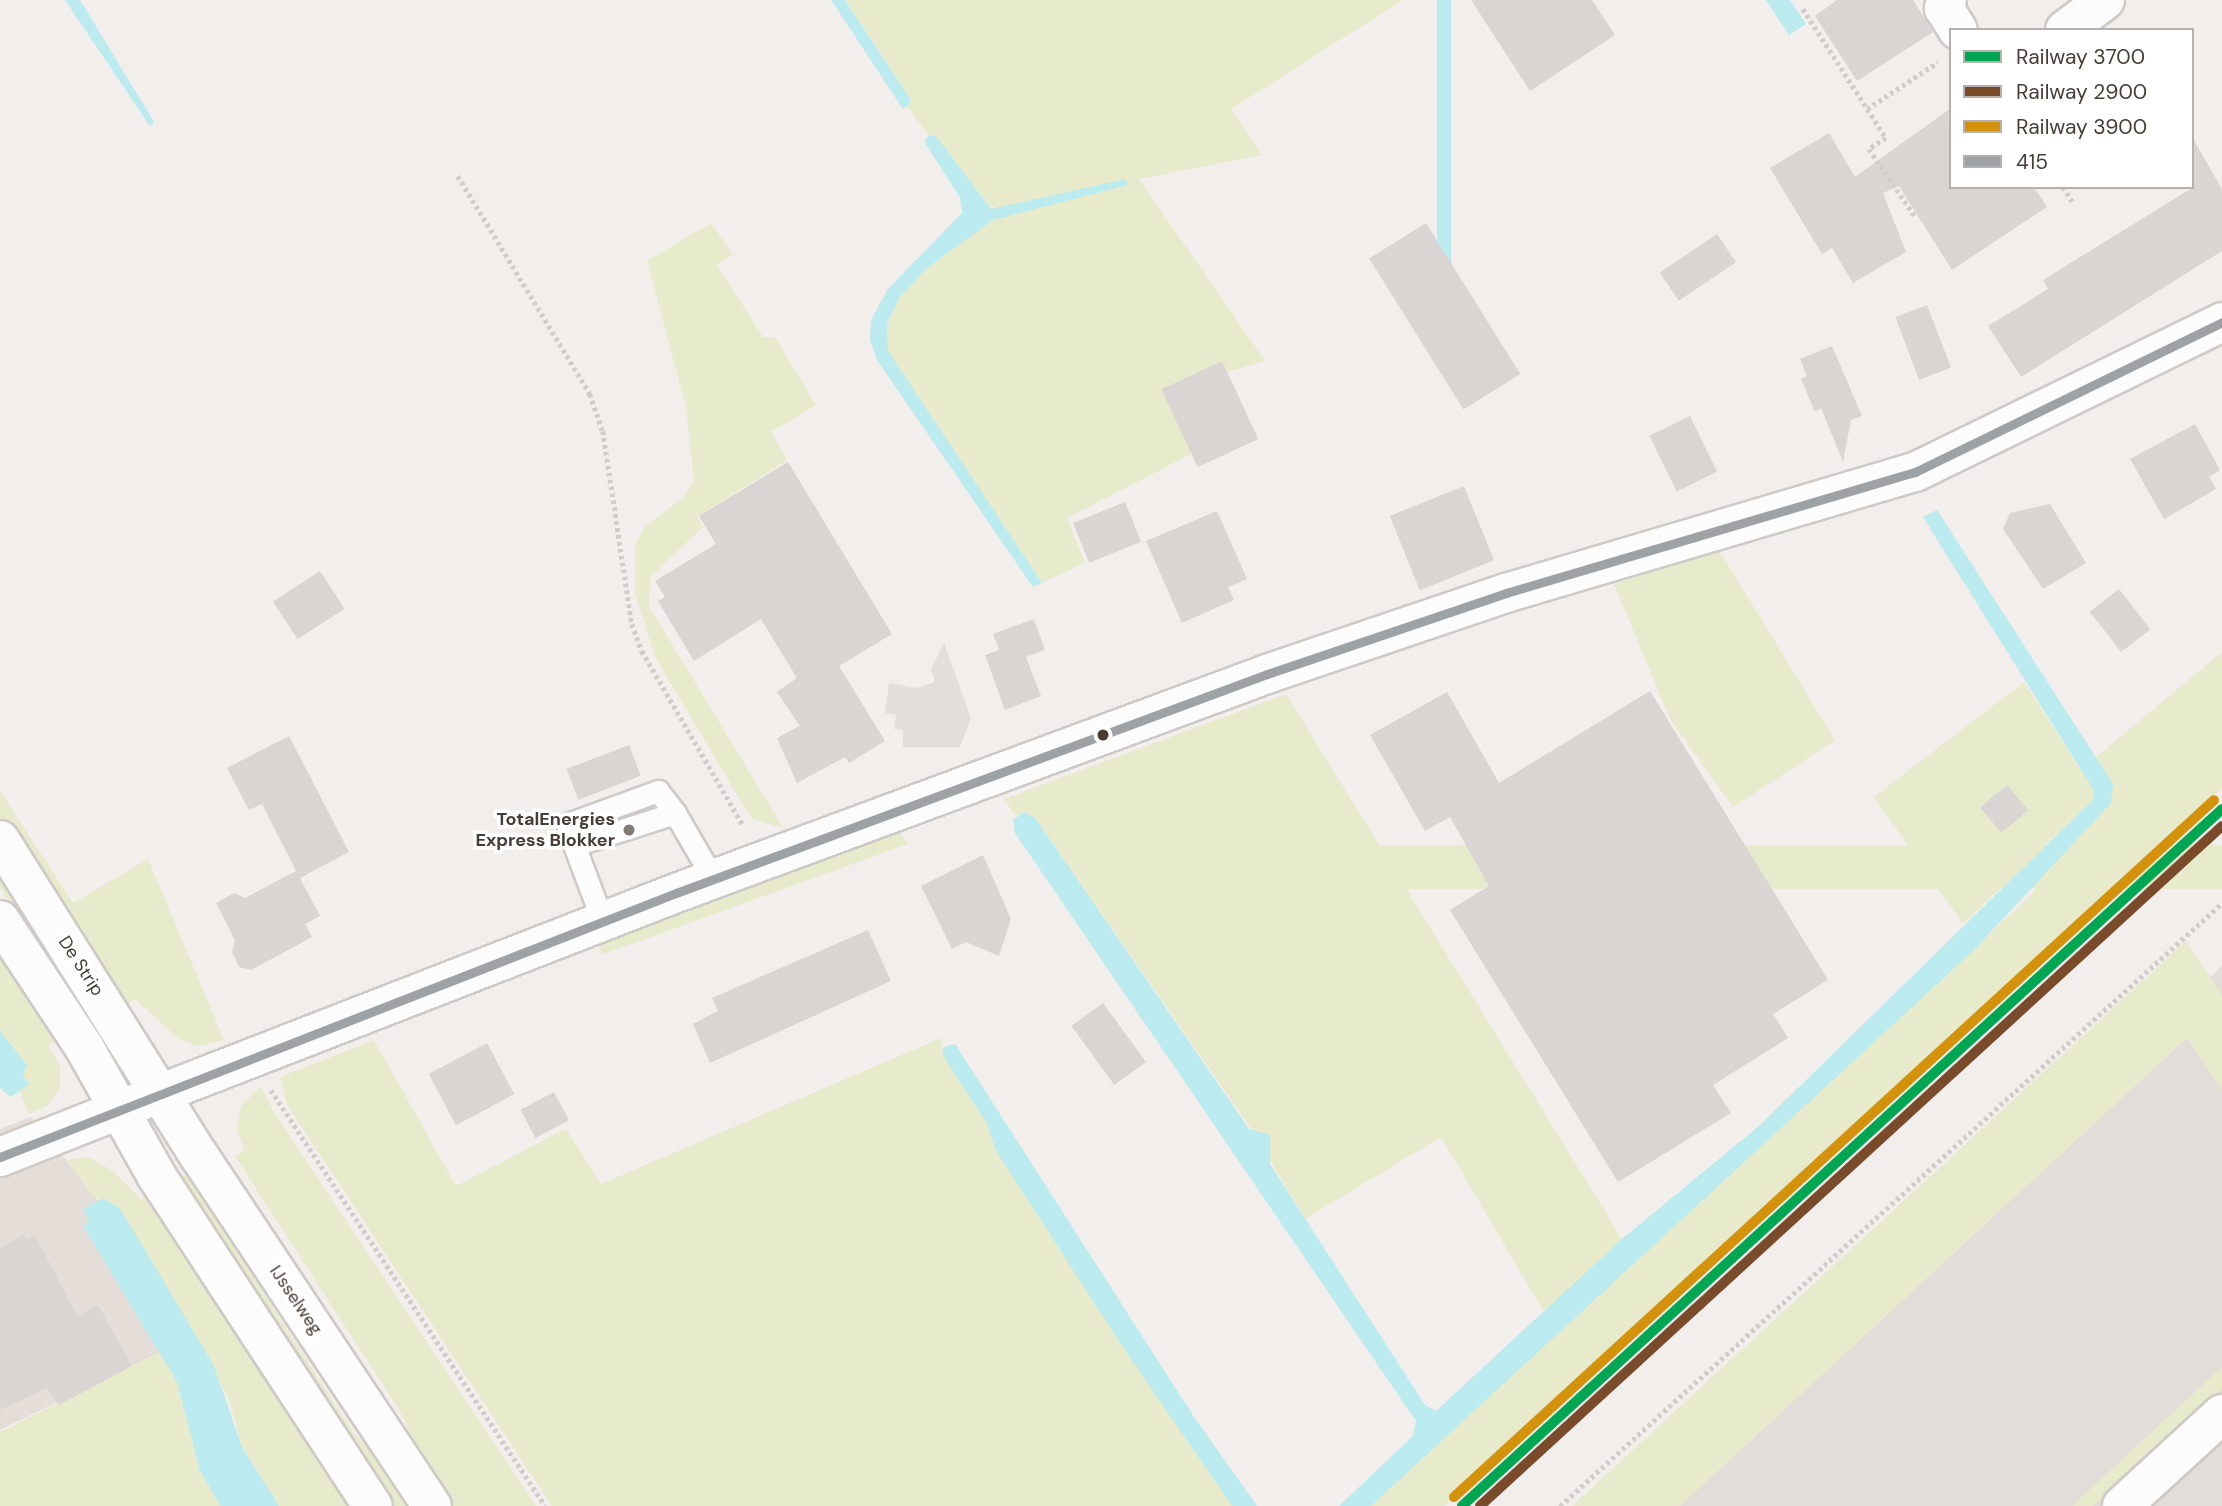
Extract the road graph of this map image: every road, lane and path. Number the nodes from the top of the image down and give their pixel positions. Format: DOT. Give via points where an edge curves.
graph roads {
  1 [pos="1947,0"];
  2 [pos="2105,0"];
  3 [pos="1803,9"];
  4 [pos="1957,28"];
  5 [pos="2068,28"];
  6 [pos="1949,55"];
  7 [pos="1867,109"];
  8 [pos="458,176"];
  9 [pos="2064,189"];
  10 [pos="2072,201"];
  11 [pos="1916,218"];
  12 [pos="2222,322"];
  13 [pos="0,840"];
  14 [pos="762,862"];
  15 [pos="714,880"];
  16 [pos="2222,903"];
  17 [pos="0,920"];
  18 [pos="603,922"];
  19 [pos="256,1058"];
  20 [pos="162,1093"];
  21 [pos="118,1110"];
  22 [pos="0,1157"];
  23 [pos="2222,1414"];
  24 [pos="373,1506"];
  25 [pos="432,1506"];
  26 [pos="545,1506"];
  27 [pos="1560,1506"];
  28 [pos="2122,1506"];
  1 -- 4 [label="street" via="1944,8"];
  2 -- 5 [label="street"];
  3 -- 7 [label="path"];
  6 -- 7 [label="path"];
  7 -- 11 [label="path" via="1886,138 1869,149"];
  8 -- 14 [label="path" via="590,394 603,431 623,586 635,633"];
  9 -- 10 [label="path"];
  12 -- 14 [label="street" via="1915,472 1456,610 1266,674"];
  13 -- 20 [label="street, De Strip"];
  14 -- 15 [label="street"];
  15 -- 18 [label="street"];
  15 -- 18 [label="lane" via="664,793 650,792 574,820 568,829"];
  16 -- 27 [label="path"];
  17 -- 21 [label="street"];
  18 -- 19 [label="street"];
  19 -- 20 [label="street"];
  19 -- 26 [label="path" via="281,1110"];
  20 -- 21 [label="street"];
  20 -- 25 [label="street, IJsselweg"];
  21 -- 22 [label="street"];
  21 -- 24 [label="street"];
  23 -- 28 [label="street"];
}
